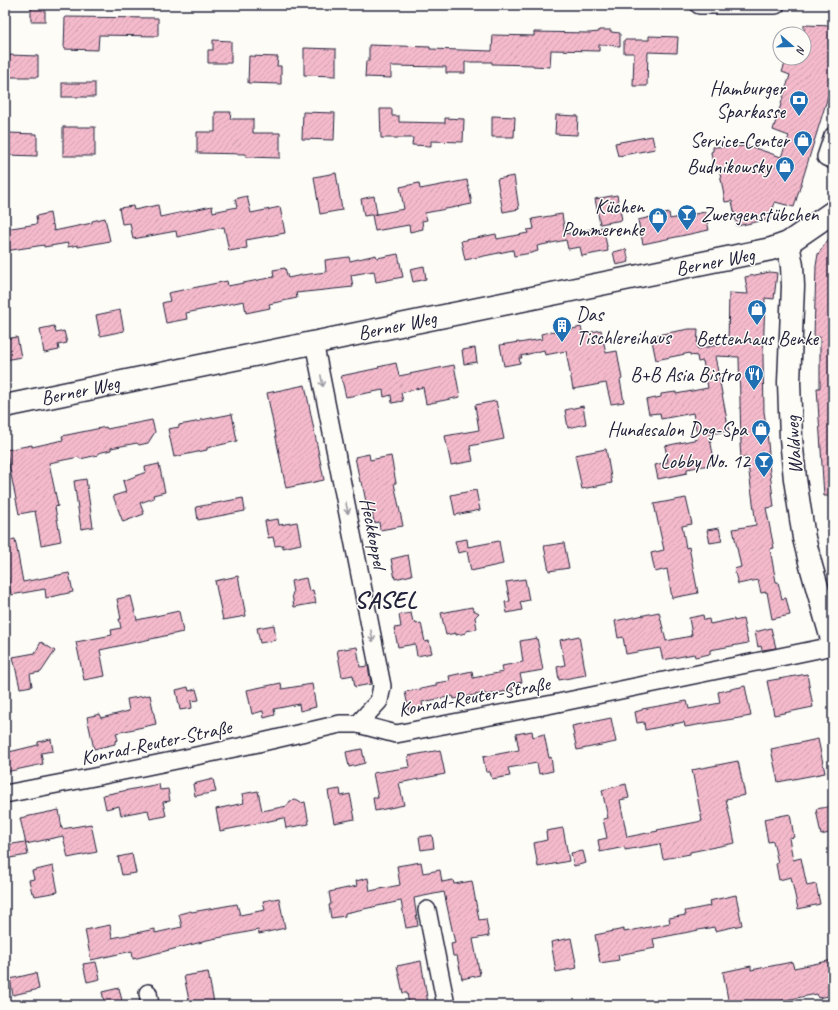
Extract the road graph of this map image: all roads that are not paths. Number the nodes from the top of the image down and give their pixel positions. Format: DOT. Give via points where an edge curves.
graph roads {
  1 [pos="699,5"];
  2 [pos="776,5"];
  3 [pos="833,136"];
  4 [pos="833,160"];
  5 [pos="833,212"];
  6 [pos="788,242"];
  7 [pos="314,342"];
  8 [pos="5,406"];
  9 [pos="833,643"];
  10 [pos="833,646"];
  11 [pos="358,724"];
  12 [pos="5,794"];
  13 [pos="427,910"];
  14 [pos="446,1005"];
  1 -- 2 [label="street"];
  3 -- 4 [label="street" via="826,157"];
  5 -- 6 [label="street, Berner Weg"];
  6 -- 7 [label="street, Berner Weg" via="771,249"];
  6 -- 9 [label="street, Waldweg" via="793,286 789,382 795,479 804,538"];
  7 -- 8 [label="street, Berner Weg"];
  7 -- 11 [label="street, Heckkoppel, one-way" via="382,686 379,701"];
  10 -- 11 [label="street, Konrad-Reuter-Straße" via="396,734"];
  11 -- 12 [label="street, Konrad-Reuter-Straße" via="340,724 246,746"];
  13 -- 14 [label="street"];
}
